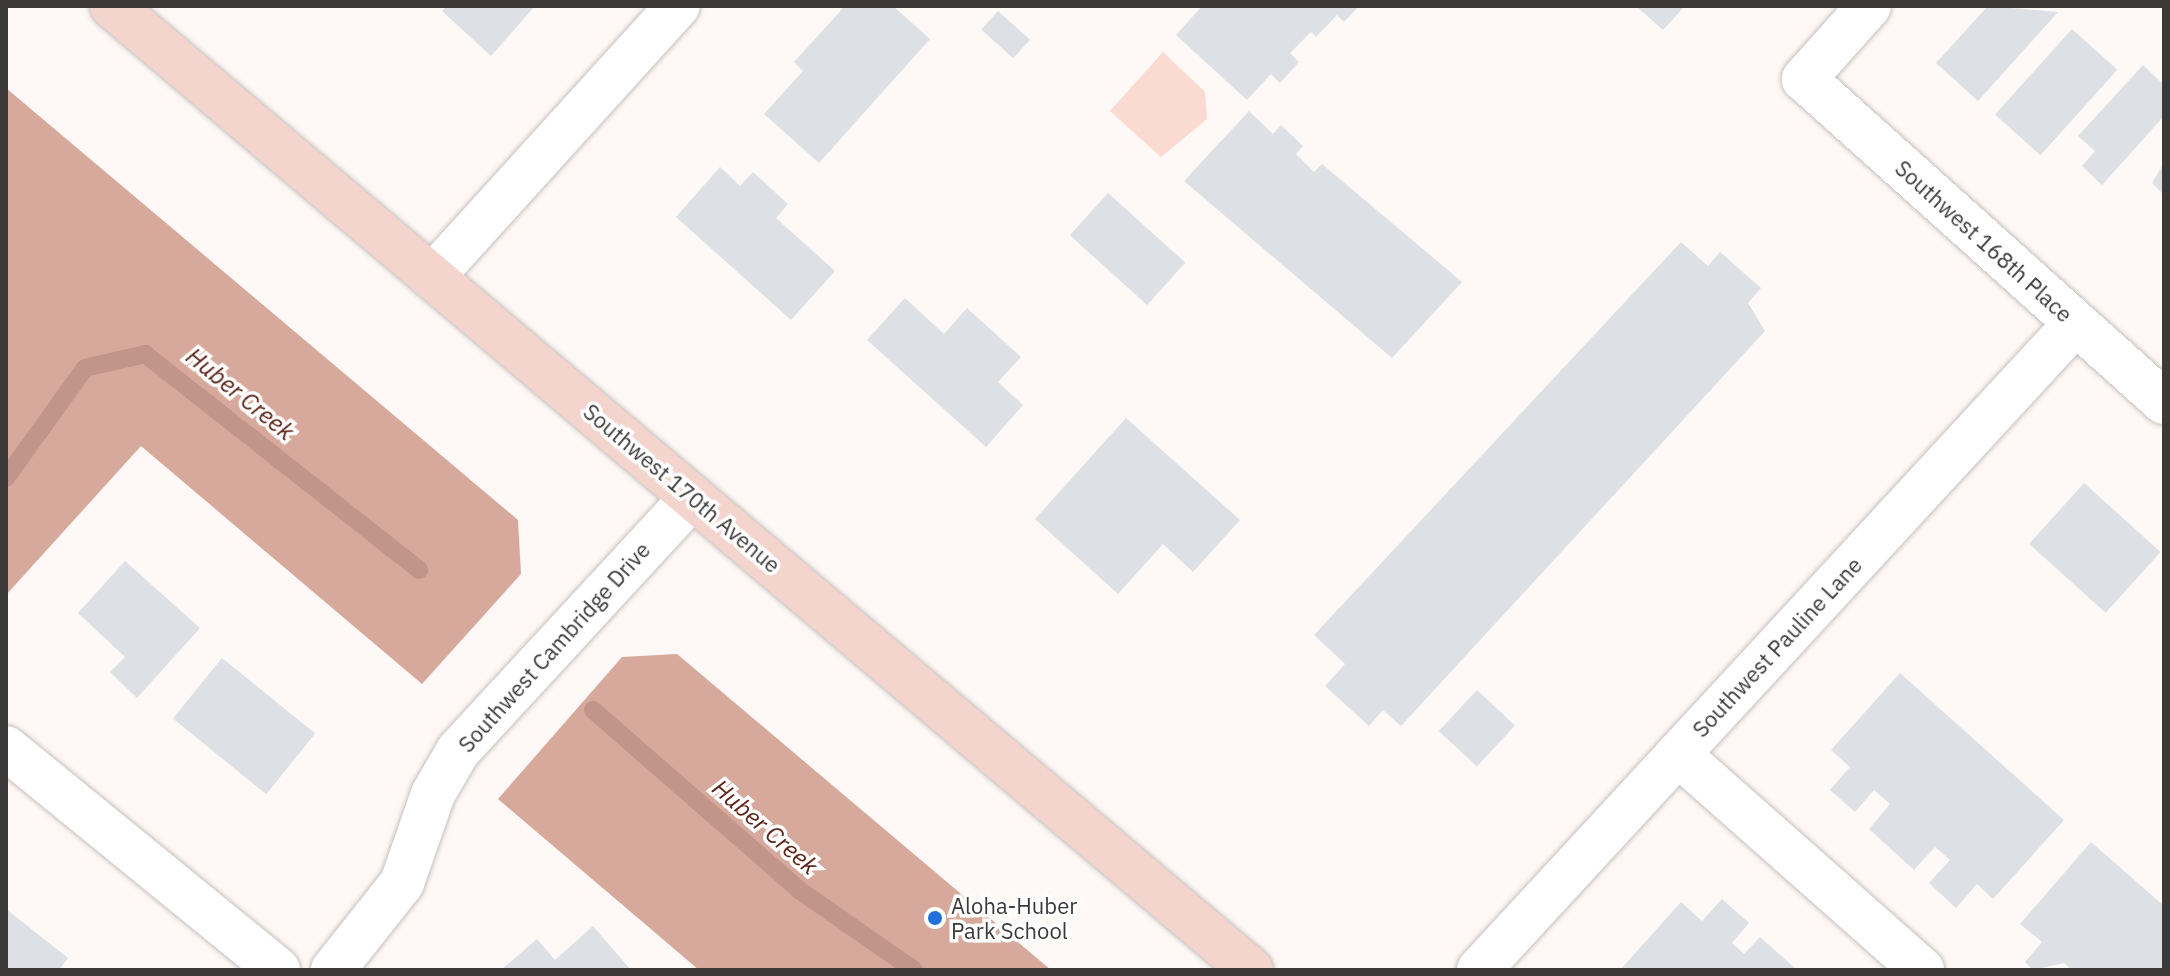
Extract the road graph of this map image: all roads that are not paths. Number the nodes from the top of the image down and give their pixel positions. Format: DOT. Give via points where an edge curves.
graph roads {
  1 [pos="112,6"];
  2 [pos="678,6"];
  3 [pos="1869,6"];
  4 [pos="432,277"];
  5 [pos="2075,324"];
  6 [pos="2164,402"];
  7 [pos="692,497"];
  8 [pos="6,748"];
  9 [pos="1678,754"];
  10 [pos="278,970"];
  11 [pos="333,970"];
  12 [pos="1251,970"];
  13 [pos="1479,970"];
  14 [pos="1922,970"];
  1 -- 4 [label="main road, Southwest 170th Avenue"];
  2 -- 4 [label="street"];
  3 -- 5 [label="street, Southwest 168th Place" via="1804,79"];
  4 -- 7 [label="main road, Southwest 170th Avenue"];
  5 -- 6 [label="street, Southwest 168th Place"];
  5 -- 9 [label="street, Southwest Pauline Lane"];
  7 -- 11 [label="street, Southwest Cambridge Drive" via="458,751 433,794 402,883"];
  7 -- 12 [label="main road, Southwest 170th Avenue"];
  8 -- 10 [label="street"];
  9 -- 13 [label="street, Southwest Pauline Lane"];
  9 -- 14 [label="street"];
}
